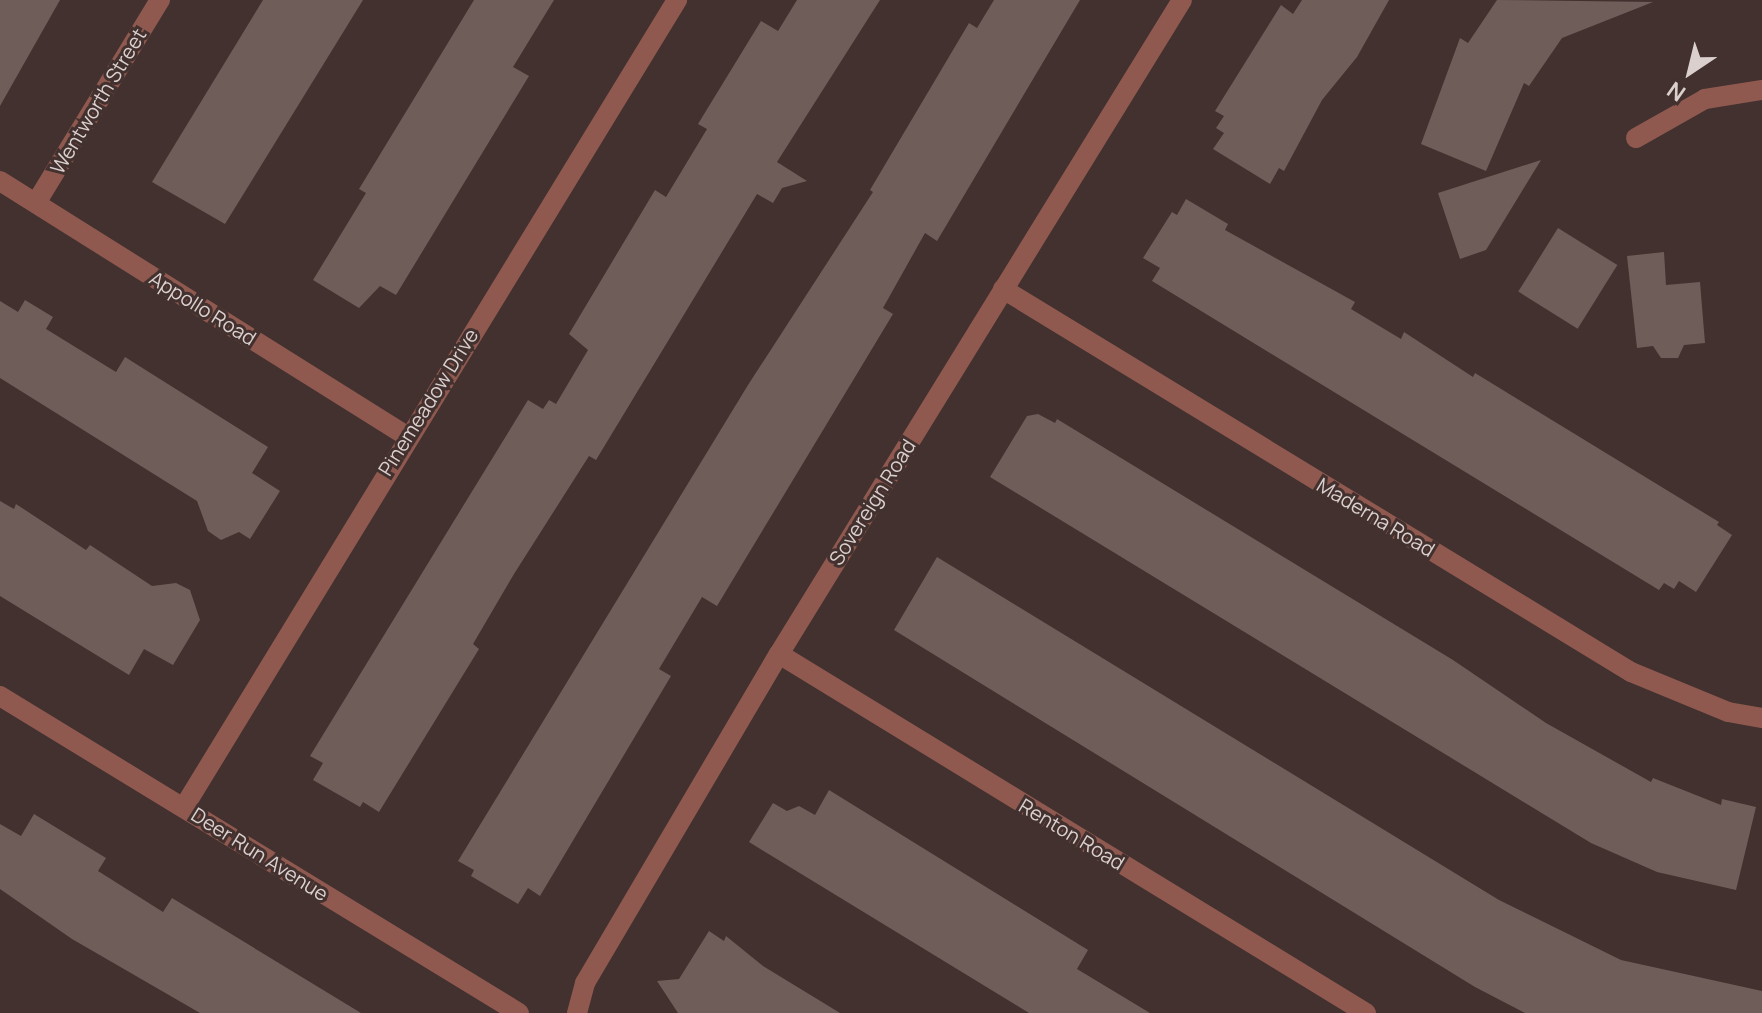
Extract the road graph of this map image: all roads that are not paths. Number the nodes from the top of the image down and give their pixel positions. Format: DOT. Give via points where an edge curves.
graph roads {
  1 [pos="160,0"];
  2 [pos="677,0"];
  3 [pos="1182,0"];
  4 [pos="1762,90"];
  5 [pos="1636,138"];
  6 [pos="0,181"];
  7 [pos="36,203"];
  8 [pos="1003,289"];
  9 [pos="406,436"];
  10 [pos="779,654"];
  11 [pos="0,696"];
  12 [pos="1762,718"];
  13 [pos="184,807"];
  14 [pos="519,1013"];
  15 [pos="577,1013"];
  16 [pos="1366,1013"];
  1 -- 7 [label="street, Wentworth Street"];
  2 -- 9 [label="street, Pinemeadow Drive"];
  3 -- 8 [label="street, Sovereign Road"];
  4 -- 5 [label="street" via="1705,99"];
  6 -- 7 [label="street, Appollo Road"];
  7 -- 9 [label="street, Appollo Road"];
  8 -- 10 [label="street, Sovereign Road"];
  8 -- 12 [label="street, Maderna Road" via="1631,672 1728,712"];
  9 -- 13 [label="street, Pinemeadow Drive"];
  10 -- 15 [label="street, Sovereign Road" via="585,983"];
  10 -- 16 [label="street, Renton Road"];
  11 -- 13 [label="street, Deer Run Avenue"];
  13 -- 14 [label="street, Deer Run Avenue"];
}
